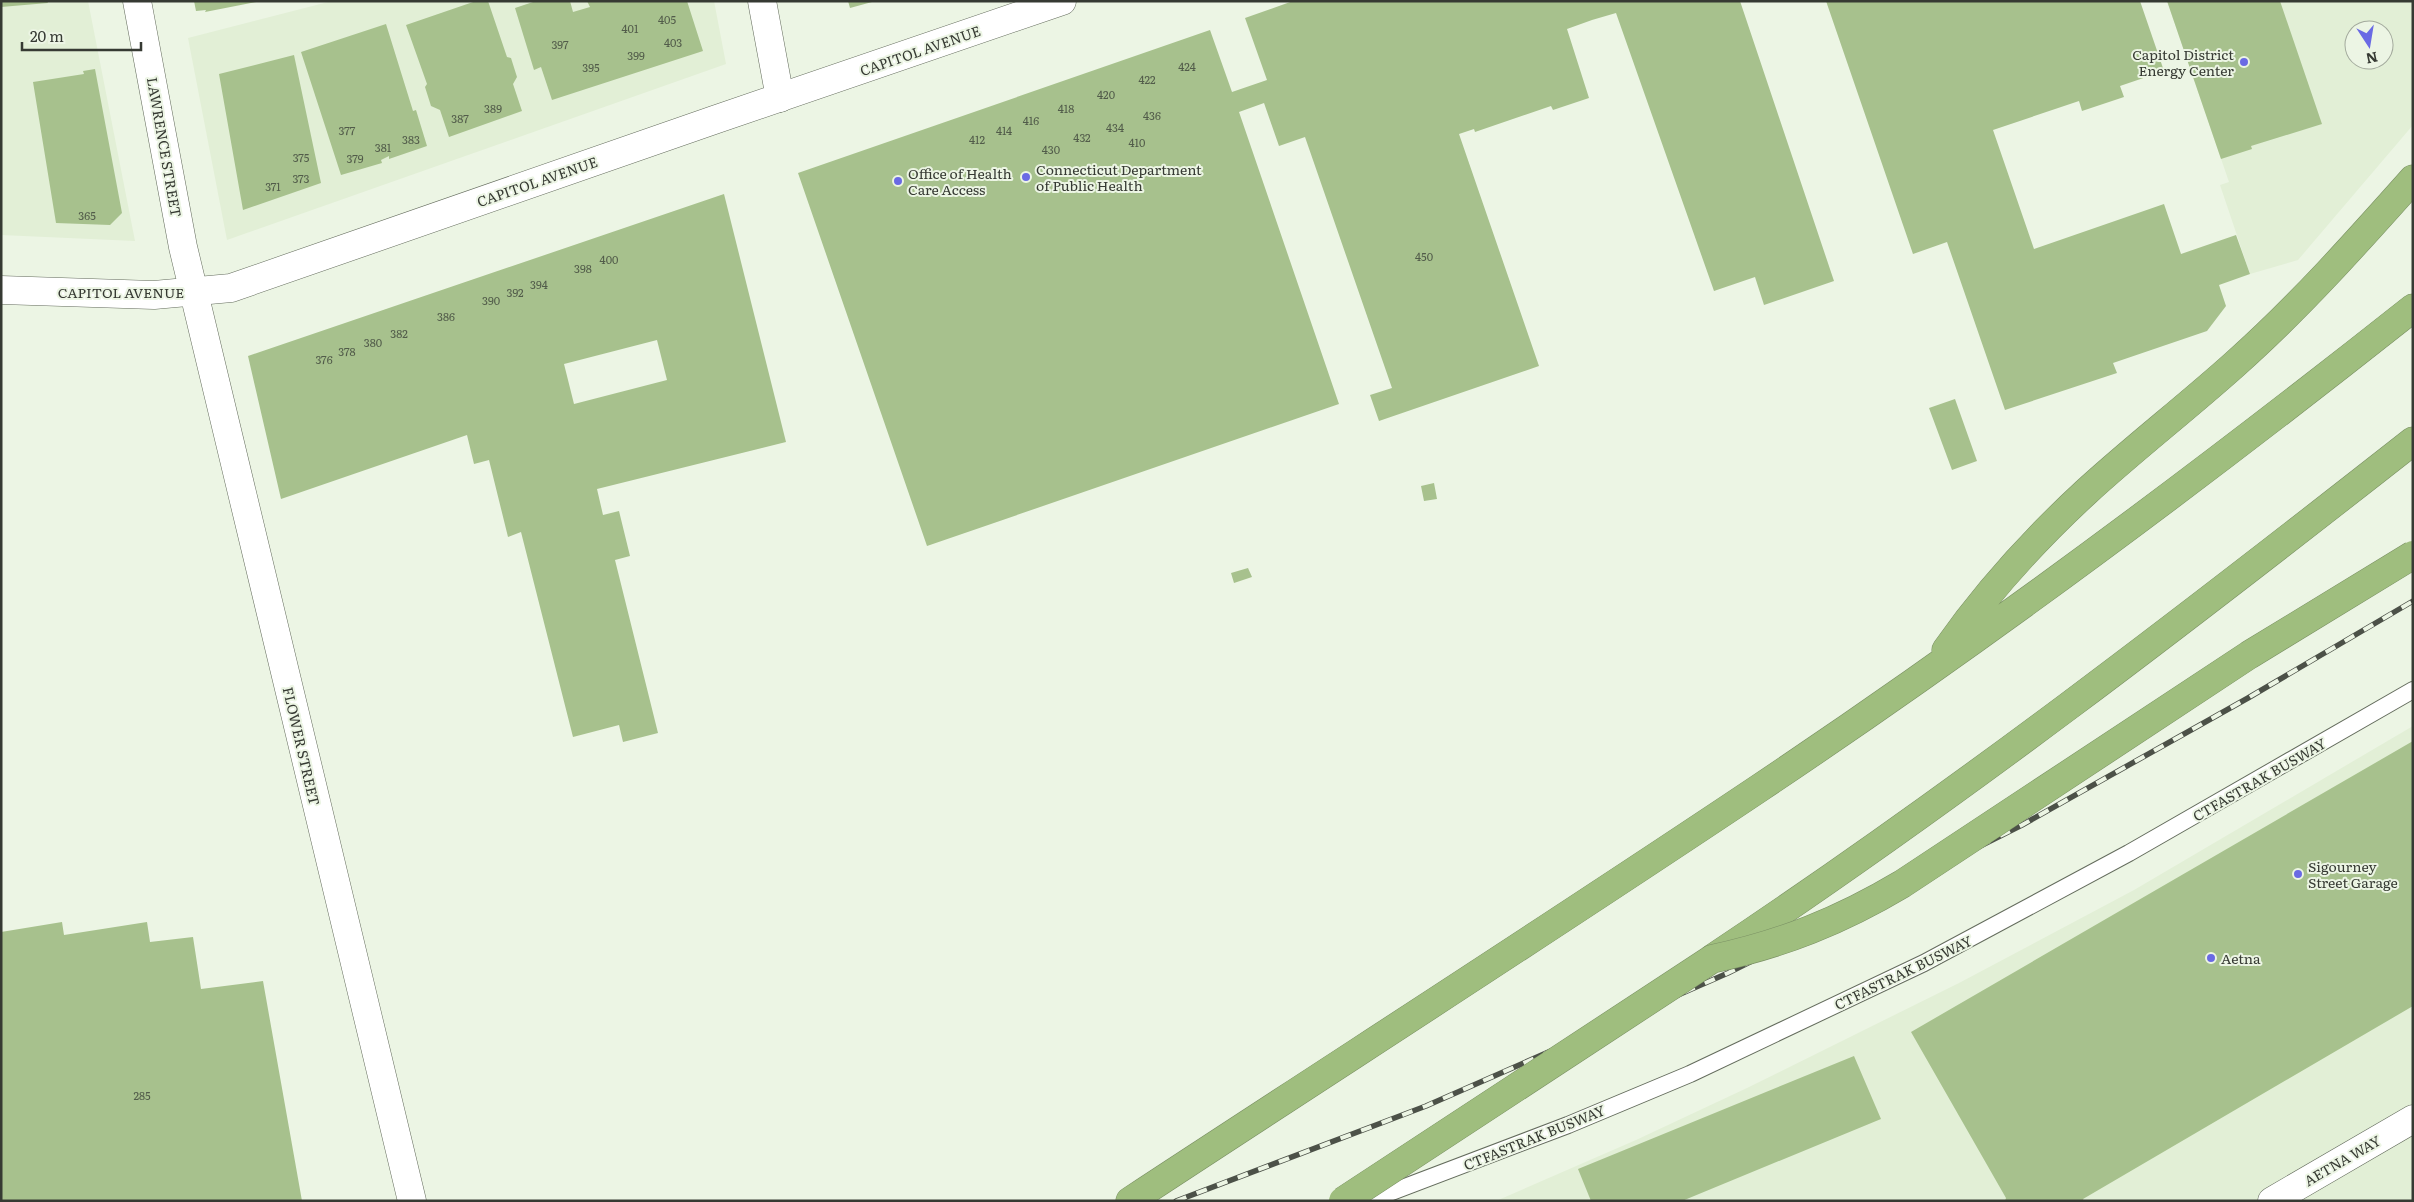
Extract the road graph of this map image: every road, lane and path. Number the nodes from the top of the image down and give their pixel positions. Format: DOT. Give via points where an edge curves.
graph roads {
  1 [pos="138,1"];
  2 [pos="762,1"];
  3 [pos="1062,1"];
  4 [pos="780,98"];
  5 [pos="2413,179"];
  6 [pos="1,290"];
  7 [pos="195,291"];
  8 [pos="2413,308"];
  9 [pos="2413,441"];
  10 [pos="2413,555"];
  11 [pos="1935,666"];
  12 [pos="2413,690"];
  13 [pos="1712,958"];
  14 [pos="2413,1119"];
  15 [pos="412,1201"];
  16 [pos="1130,1201"];
  17 [pos="1343,1201"];
  18 [pos="1368,1201"];
  19 [pos="2272,1201"];
  1 -- 7 [label="street, LAWRENCE STREET" via="183,247"];
  2 -- 4 [label="street"];
  3 -- 4 [label="street, CAPITOL AVENUE"];
  4 -- 7 [label="street, CAPITOL AVENUE" via="231,288"];
  5 -- 11 [label="highway" via="2352,248 2263,338 2086,492 2042,535 1970,616"];
  6 -- 7 [label="street, CAPITOL AVENUE" via="154,294"];
  7 -- 15 [label="street, FLOWER STREET"];
  8 -- 11 [label="highway" via="2155,508"];
  9 -- 13 [label="highway" via="2175,626 1978,773"];
  10 -- 13 [label="highway, bridge" via="2250,656 1880,897 1797,936"];
  11 -- 16 [label="highway" via="1761,787"];
  12 -- 18 [label="lane, CTFASTRAK BUSWAY" via="2138,848 1924,963 1682,1077 1568,1125"];
  13 -- 17 [label="highway, bridge"];
  14 -- 19 [label="street, AETNA WAY"];
}
